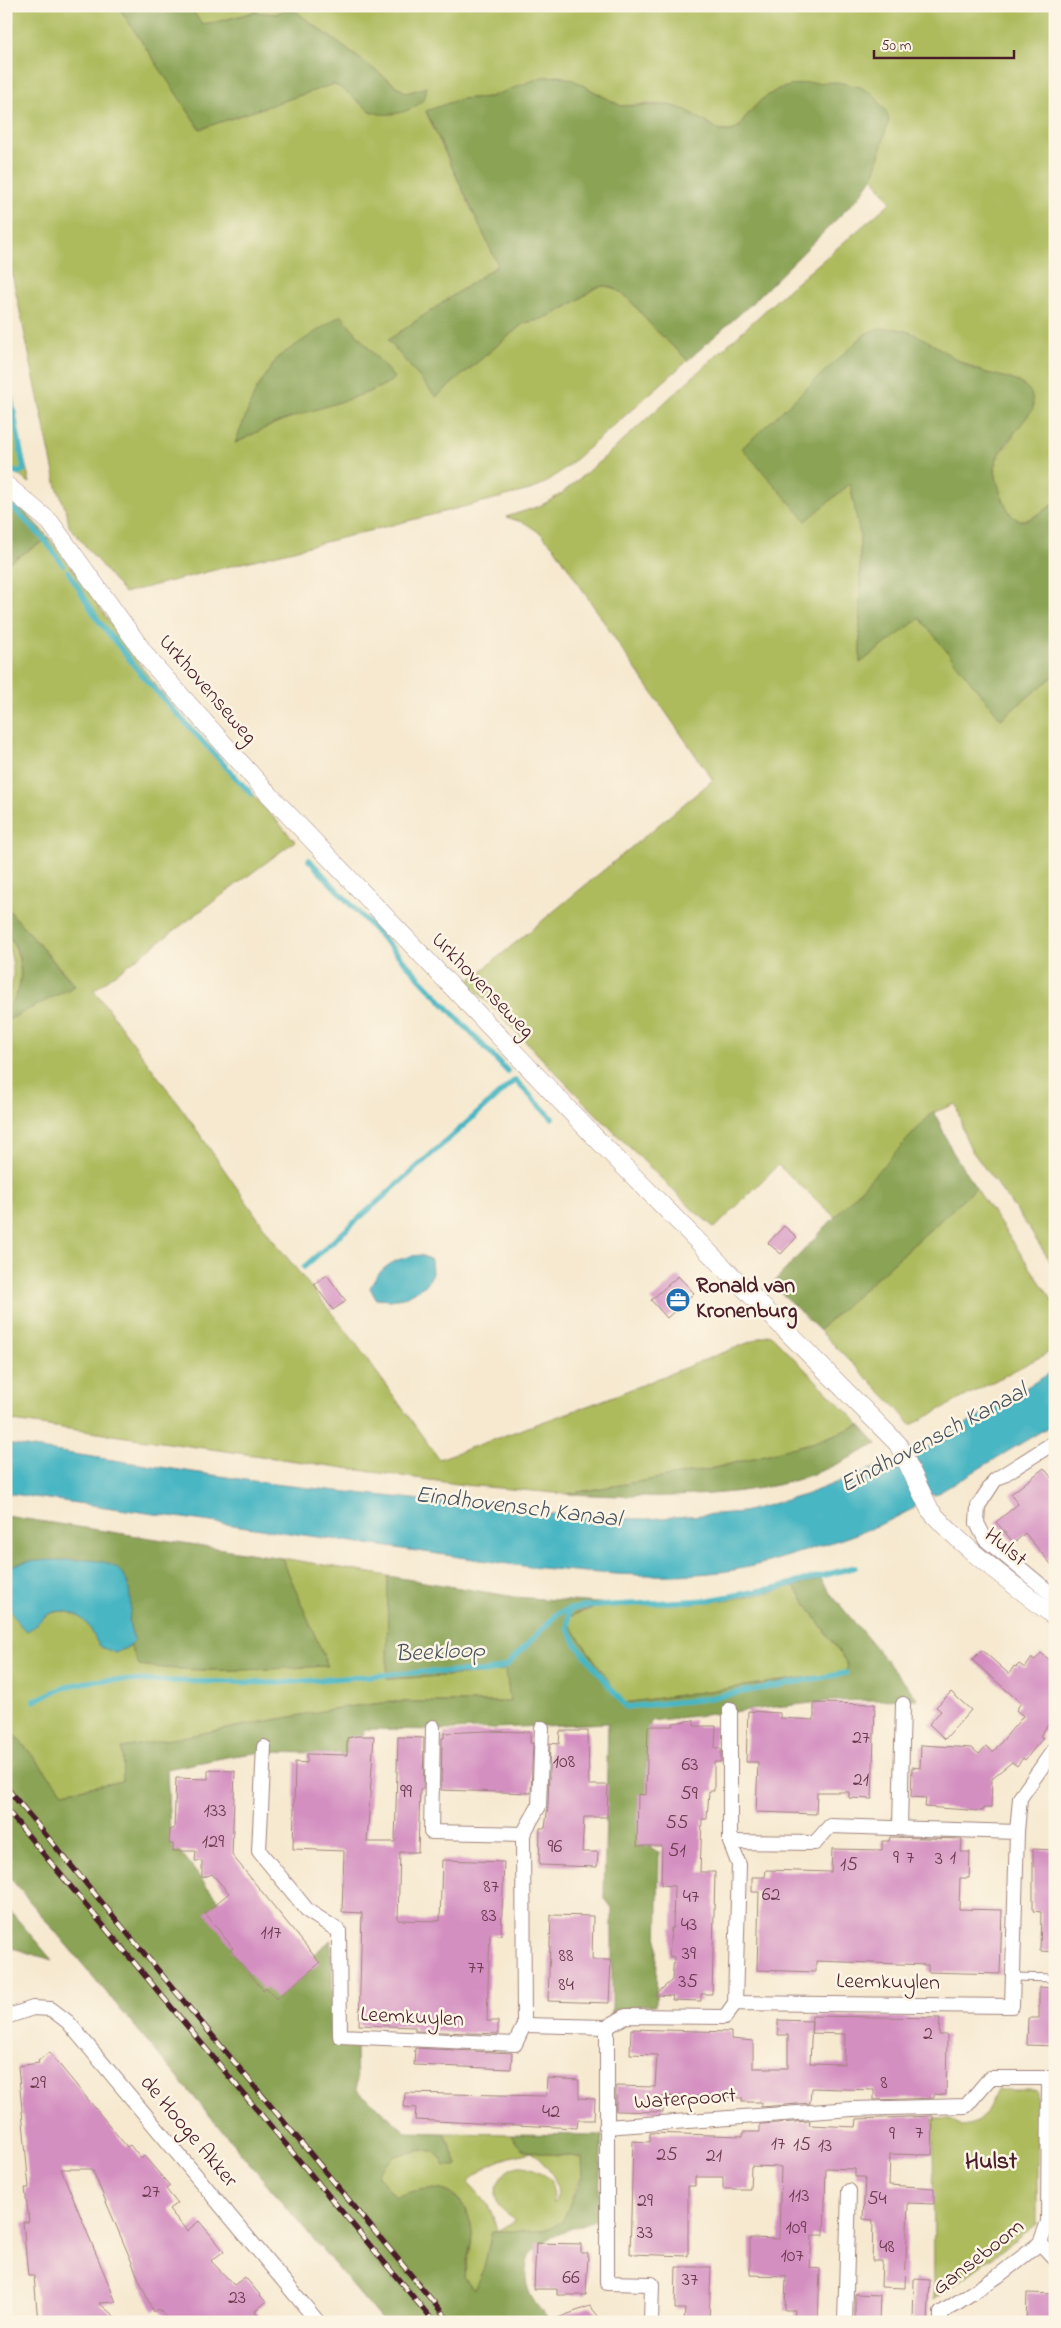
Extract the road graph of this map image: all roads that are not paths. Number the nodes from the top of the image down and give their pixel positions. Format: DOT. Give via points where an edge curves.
graph roads {
  1 [pos="6,485"];
  2 [pos="1055,1442"];
  3 [pos="930,1510"];
  4 [pos="1055,1597"];
  5 [pos="1055,1617"];
  6 [pos="903,1704"];
  7 [pos="730,1709"];
  8 [pos="433,1727"];
  9 [pos="542,1728"];
  10 [pos="264,1747"];
  11 [pos="1055,1748"];
  12 [pos="900,1827"];
  13 [pos="1017,1832"];
  14 [pos="523,1834"];
  15 [pos="730,1842"];
  16 [pos="1013,1977"];
  17 [pos="1055,1978"];
  18 [pos="735,2003"];
  19 [pos="6,2017"];
  20 [pos="524,2025"];
  21 [pos="607,2027"];
  22 [pos="990,2078"];
  23 [pos="1052,2078"];
  24 [pos="606,2127"];
  25 [pos="849,2190"];
  26 [pos="1040,2243"];
  27 [pos="1055,2259"];
  28 [pos="318,2322"];
  29 [pos="651,2322"];
  30 [pos="845,2322"];
  31 [pos="941,2322"];
  1 -- 3 [label="street, Urkhovenseweg" via="50,522 150,661 263,788 590,1132 898,1444"];
  2 -- 4 [label="street" via="995,1480 978,1506 977,1523 985,1538"];
  3 -- 5 [label="street, Hulst" via="970,1550"];
  6 -- 12 [label="street"];
  7 -- 15 [label="street"];
  8 -- 14 [label="street" via="431,1832"];
  9 -- 14 [label="street" via="540,1806"];
  10 -- 20 [label="street, Leemkuylen" via="259,1851 308,1911 339,1931 340,2036 515,2044"];
  11 -- 13 [label="street, Leemkuylen" via="1020,1798"];
  12 -- 13 [label="street"];
  12 -- 15 [label="street" via="830,1826 814,1842"];
  13 -- 16 [label="street, Leemkuylen"];
  14 -- 20 [label="street"];
  15 -- 18 [label="street" via="738,1865"];
  16 -- 17 [label="lane"];
  16 -- 18 [label="street, Leemkuylen" via="1012,2006"];
  18 -- 21 [label="street" via="725,2017 626,2016"];
  19 -- 28 [label="street, de Hooge Akker" via="34,2008 51,2009 68,2022"];
  20 -- 21 [label="street"];
  21 -- 24 [label="street"];
  22 -- 23 [label="street, Ganseboom"];
  22 -- 24 [label="street, Waterpoort" via="966,2106 852,2109"];
  23 -- 26 [label="street, Ganseboom" via="1048,2222"];
  24 -- 29 [label="street, Waterpoort" via="607,2283 652,2284"];
  25 -- 30 [label="street"];
  26 -- 27 [label="street"];
  26 -- 31 [label="street, Ganseboom" via="998,2276 941,2313"];
}
